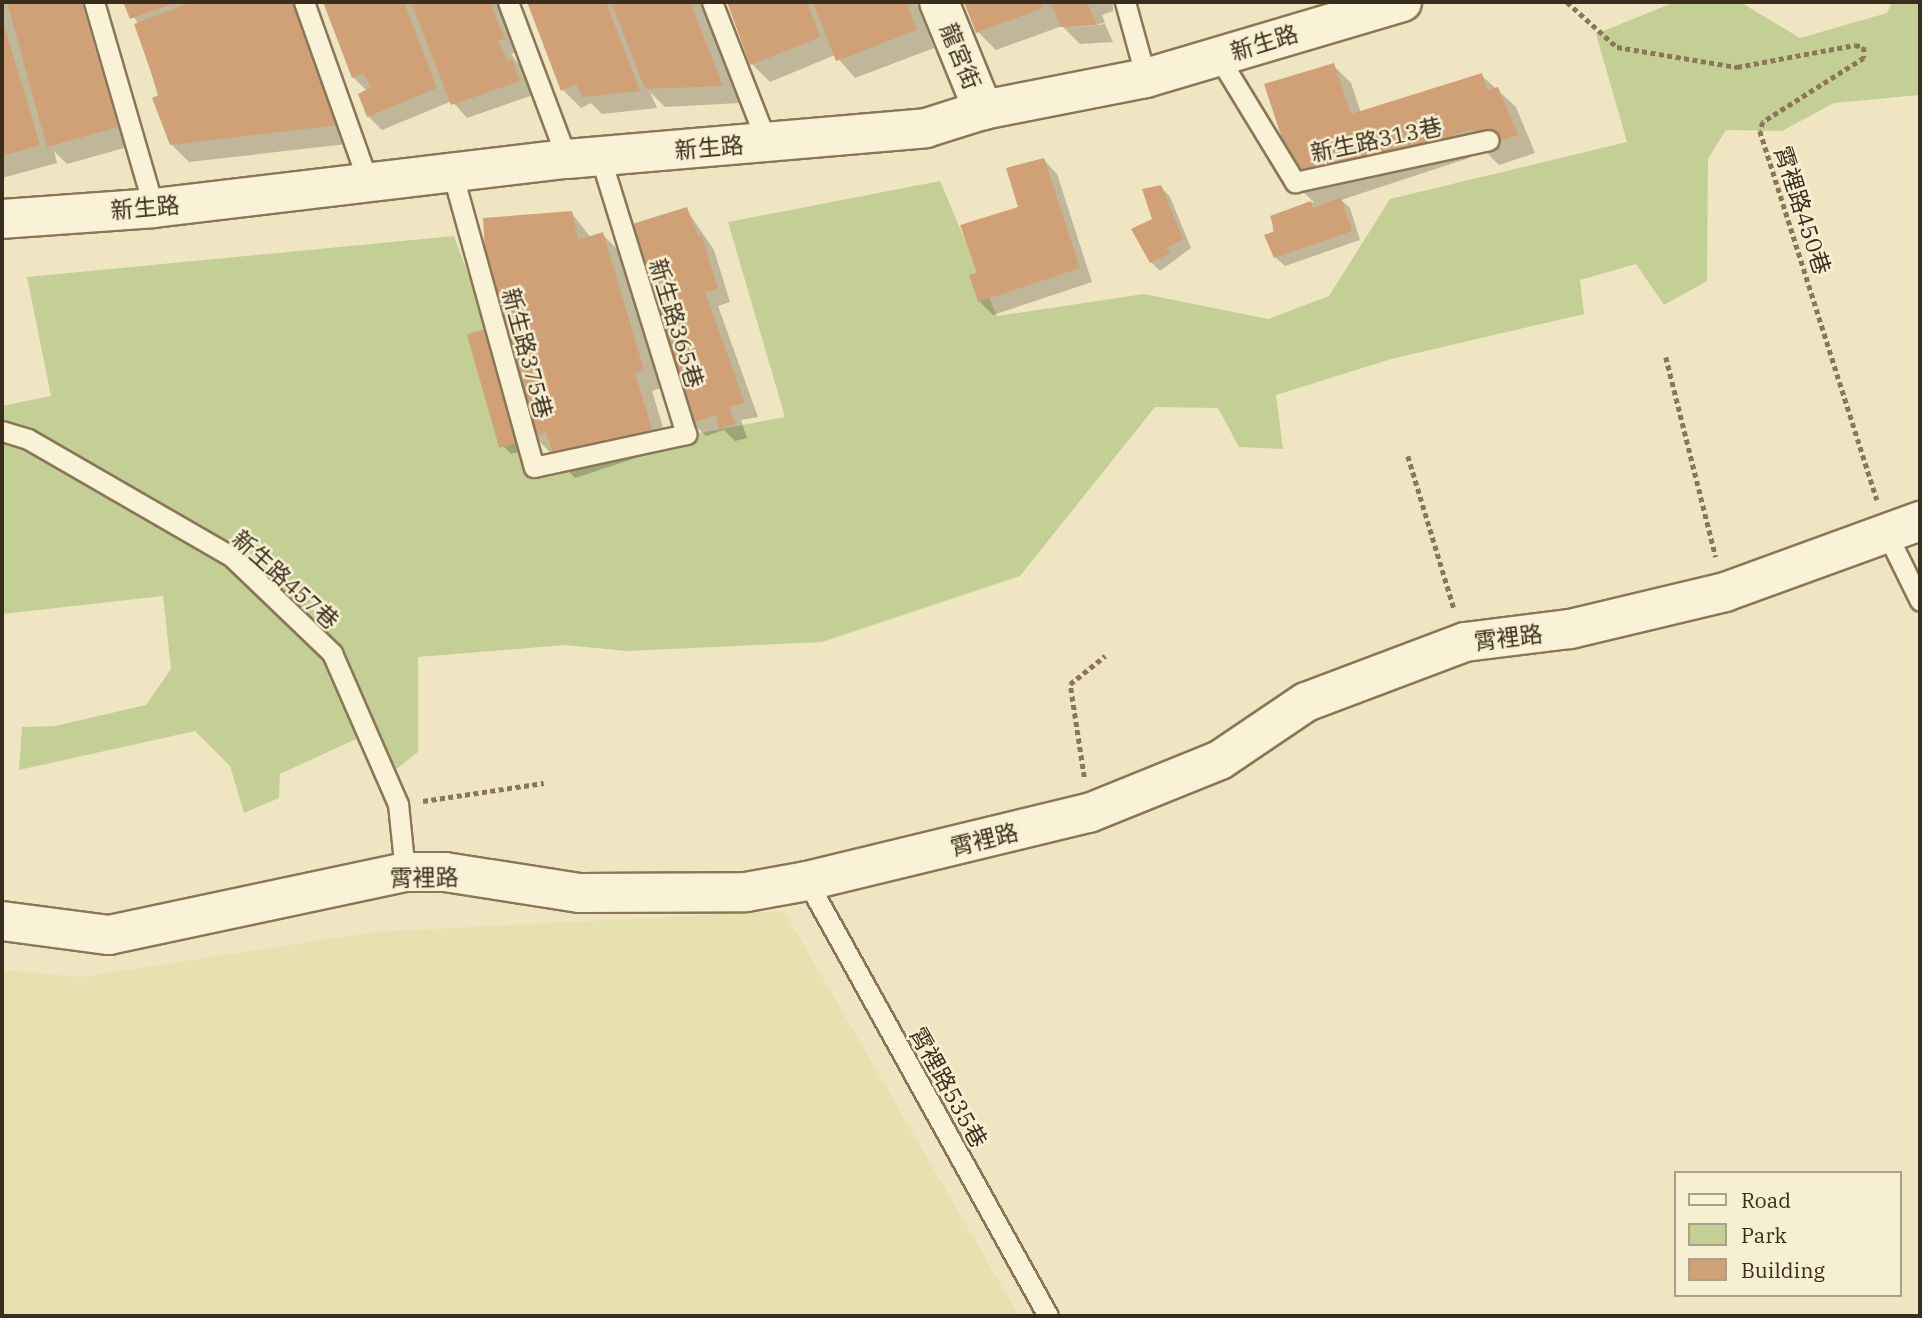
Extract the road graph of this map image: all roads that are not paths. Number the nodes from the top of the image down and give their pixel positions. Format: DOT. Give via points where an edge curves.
graph roads {
  1 [pos="94,2"];
  2 [pos="304,2"];
  3 [pos="508,2"];
  4 [pos="712,2"];
  5 [pos="939,2"];
  6 [pos="1125,2"];
  7 [pos="1402,2"];
  8 [pos="1218,56"];
  9 [pos="1146,78"];
  10 [pos="983,110"];
  11 [pos="1489,140"];
  12 [pos="767,143"];
  13 [pos="583,158"];
  14 [pos="452,172"];
  15 [pos="368,182"];
  16 [pos="154,208"];
  17 [pos="2,219"];
  18 [pos="2,431"];
  19 [pos="615,449"];
  20 [pos="1904,528"];
  21 [pos="1920,601"];
  22 [pos="405,873"];
  23 [pos="807,881"];
  24 [pos="2,922"];
  25 [pos="1048,1316"];
  1 -- 16 [label="lane"];
  2 -- 15 [label="lane"];
  3 -- 13 [label="lane"];
  4 -- 12 [label="lane"];
  5 -- 10 [label="street, 龍宮街"];
  6 -- 9 [label="lane"];
  7 -- 8 [label="street, 新生路"];
  8 -- 9 [label="street, 新生路"];
  8 -- 11 [label="lane, 新生路313巷" via="1295,182"];
  9 -- 10 [label="street, 新生路"];
  10 -- 12 [label="street, 新生路" via="926,128"];
  12 -- 13 [label="street, 新生路"];
  13 -- 14 [label="street, 新生路"];
  13 -- 19 [label="lane, 新生路365巷" via="686,434"];
  14 -- 15 [label="street, 新生路"];
  14 -- 19 [label="lane, 新生路375巷" via="534,467"];
  15 -- 16 [label="street, 新生路"];
  16 -- 17 [label="street, 新生路"];
  18 -- 22 [label="lane, 新生路457巷" via="28,439 232,557 332,653 398,804"];
  20 -- 21 [label="lane"];
  20 -- 23 [label="street, 霄裡路" via="1725,592 1570,629 1465,642 1306,702 1220,760 1089,813"];
  22 -- 23 [label="street, 霄裡路" via="445,872 579,893 746,892"];
  22 -- 24 [label="street, 霄裡路" via="109,935"];
  23 -- 25 [label="lane, 霄裡路535巷"];
}
